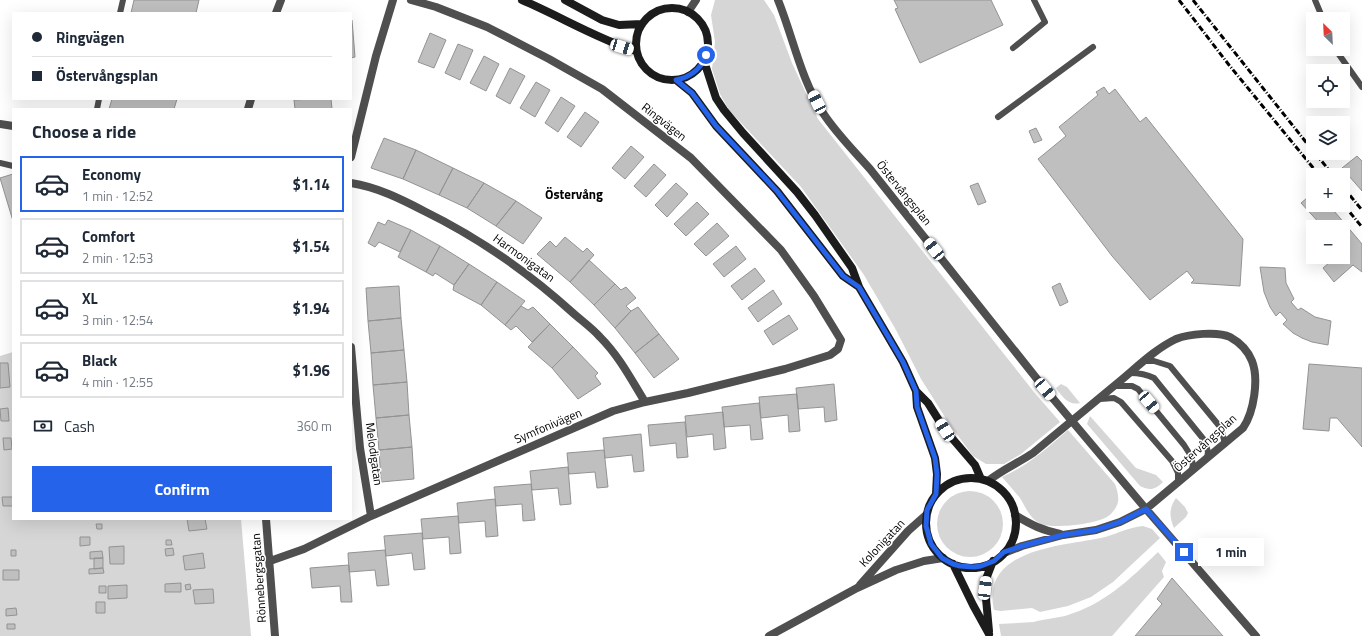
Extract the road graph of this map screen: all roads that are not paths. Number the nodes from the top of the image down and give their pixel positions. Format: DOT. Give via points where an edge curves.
graph roads {
  1 [pos="123,0"];
  2 [pos="281,0"];
  3 [pos="393,0"];
  4 [pos="411,0"];
  5 [pos="522,0"];
  6 [pos="565,0"];
  7 [pos="696,0"];
  8 [pos="778,0"];
  9 [pos="1034,0"];
  10 [pos="1315,0"];
  11 [pos="120,12"];
  12 [pos="276,12"];
  13 [pos="688,12"];
  14 [pos="1320,12"];
  15 [pos="642,24"];
  16 [pos="1093,47"];
  17 [pos="1014,48"];
  18 [pos="636,51"];
  19 [pos="1340,56"];
  20 [pos="704,61"];
  21 [pos="676,80"];
  22 [pos="1362,87"];
  23 [pos="998,117"];
  24 [pos="0,124"];
  25 [pos="12,126"];
  26 [pos="352,152"];
  27 [pos="0,163"];
  28 [pos="12,166"];
  29 [pos="352,183"];
  30 [pos="859,287"];
  31 [pos="841,340"];
  32 [pos="352,358"];
  33 [pos="1144,361"];
  34 [pos="1130,373"];
  35 [pos="1114,386"];
  36 [pos="916,391"];
  37 [pos="1098,399"];
  38 [pos="644,402"];
  39 [pos="1072,421"];
  40 [pos="1225,444"];
  41 [pos="1207,458"];
  42 [pos="1191,472"];
  43 [pos="984,480"];
  44 [pos="1178,483"];
  45 [pos="936,494"];
  46 [pos="1146,509"];
  47 [pos="926,515"];
  48 [pos="1015,515"];
  49 [pos="371,516"];
  50 [pos="266,520"];
  51 [pos="1063,535"];
  52 [pos="1004,552"];
  53 [pos="942,558"];
  54 [pos="270,561"];
  55 [pos="994,561"];
  56 [pos="953,564"];
  57 [pos="857,588"];
  58 [pos="989,635"];
  59 [pos="275,636"];
  60 [pos="769,636"];
  61 [pos="1256,636"];
  1 -- 11 [label="lane"];
  2 -- 12 [label="street"];
  3 -- 26 [label="street"];
  4 -- 31 [label="street, Ringvägen" via="487,27 556,63 602,89 691,158 781,250"];
  5 -- 18 [label="main road" via="622,47"];
  6 -- 15 [label="main road" via="602,20 619,25"];
  7 -- 13 [label="street"];
  8 -- 39 [label="street, Östervångsplan" via="811,90 823,113"];
  9 -- 17 [label="lane" via="1045,22"];
  10 -- 14 [label="lane"];
  13 -- 15 [label="main road" via="674,8 659,10 652,13"];
  13 -- 20 [label="main road" via="698,19 707,36 708,49"];
  15 -- 18 [label="main road" via="636,37"];
  16 -- 23 [label="lane"];
  18 -- 21 [label="main road" via="644,68 653,75"];
  19 -- 22 [label="lane"];
  20 -- 21 [label="main road" via="688,77"];
  20 -- 30 [label="main road" via="716,98 724,110 815,215 852,268"];
  21 -- 30 [label="main road" via="692,93 716,126 777,191 843,276"];
  24 -- 25 [label="street"];
  27 -- 28 [label="lane"];
  29 -- 38 [label="street, Harmonigatan" via="365,185 396,197 470,234 505,257 547,289 600,337 624,366"];
  30 -- 36 [label="main road" via="903,362"];
  31 -- 38 [label="street, Symfonivägen" via="838,349 830,354 785,369"];
  32 -- 49 [label="street, Melodigatan" via="360,448"];
  33 -- 34 [label="street, Östervångsplan"];
  33 -- 40 [label="lane" via="1170,366 1221,428"];
  33 -- 40 [label="street, Östervångsplan" via="1176,339 1201,334 1228,336 1245,349 1255,372 1251,407 1243,428"];
  34 -- 35 [label="street, Östervångsplan"];
  34 -- 41 [label="lane" via="1147,374 1154,378 1205,441"];
  35 -- 37 [label="street, Östervångsplan"];
  35 -- 42 [label="lane" via="1132,386 1138,389 1184,445 1191,456"];
  36 -- 43 [label="main road" via="928,403 945,430 975,465"];
  36 -- 45 [label="main road" via="917,407 935,458"];
  37 -- 39 [label="street, Östervångsplan"];
  37 -- 44 [label="lane" via="1114,398 1121,402 1172,461 1178,473"];
  38 -- 49 [label="street, Symfonivägen" via="613,411"];
  39 -- 43 [label="street, Östervångsplan" via="1033,453"];
  39 -- 46 [label="street, Östervångsplan"];
  40 -- 41 [label="street, Östervångsplan"];
  41 -- 42 [label="street, Östervångsplan"];
  42 -- 44 [label="street, Östervångsplan"];
  43 -- 45 [label="main road" via="967,478 953,481"];
  43 -- 48 [label="main road" via="1000,489 1010,501"];
  44 -- 46 [label="street, Östervångsplan"];
  45 -- 47 [label="main road"];
  46 -- 51 [label="street, Östervångsplan" via="1096,530"];
  46 -- 61 [label="street, Östervångsplan"];
  47 -- 53 [label="main road" via="928,538"];
  47 -- 57 [label="street, Kolonigatan" via="908,531"];
  48 -- 51 [label="street, Östervångsplan" via="1044,530"];
  48 -- 52 [label="main road" via="1012,539"];
  49 -- 54 [label="street, Symfonivägen"];
  50 -- 54 [label="street, Rönnebergsgatan"];
  51 -- 52 [label="street, Östervångsplan"];
  52 -- 55 [label="main road"];
  53 -- 56 [label="main road"];
  53 -- 57 [label="street, Kolonigatan" via="896,570"];
  54 -- 59 [label="street, Rönnebergsgatan"];
  55 -- 56 [label="main road" via="974,567"];
  55 -- 58 [label="main road" via="985,588"];
  56 -- 58 [label="main road"];
  57 -- 60 [label="street, Kolonigatan"];
}
